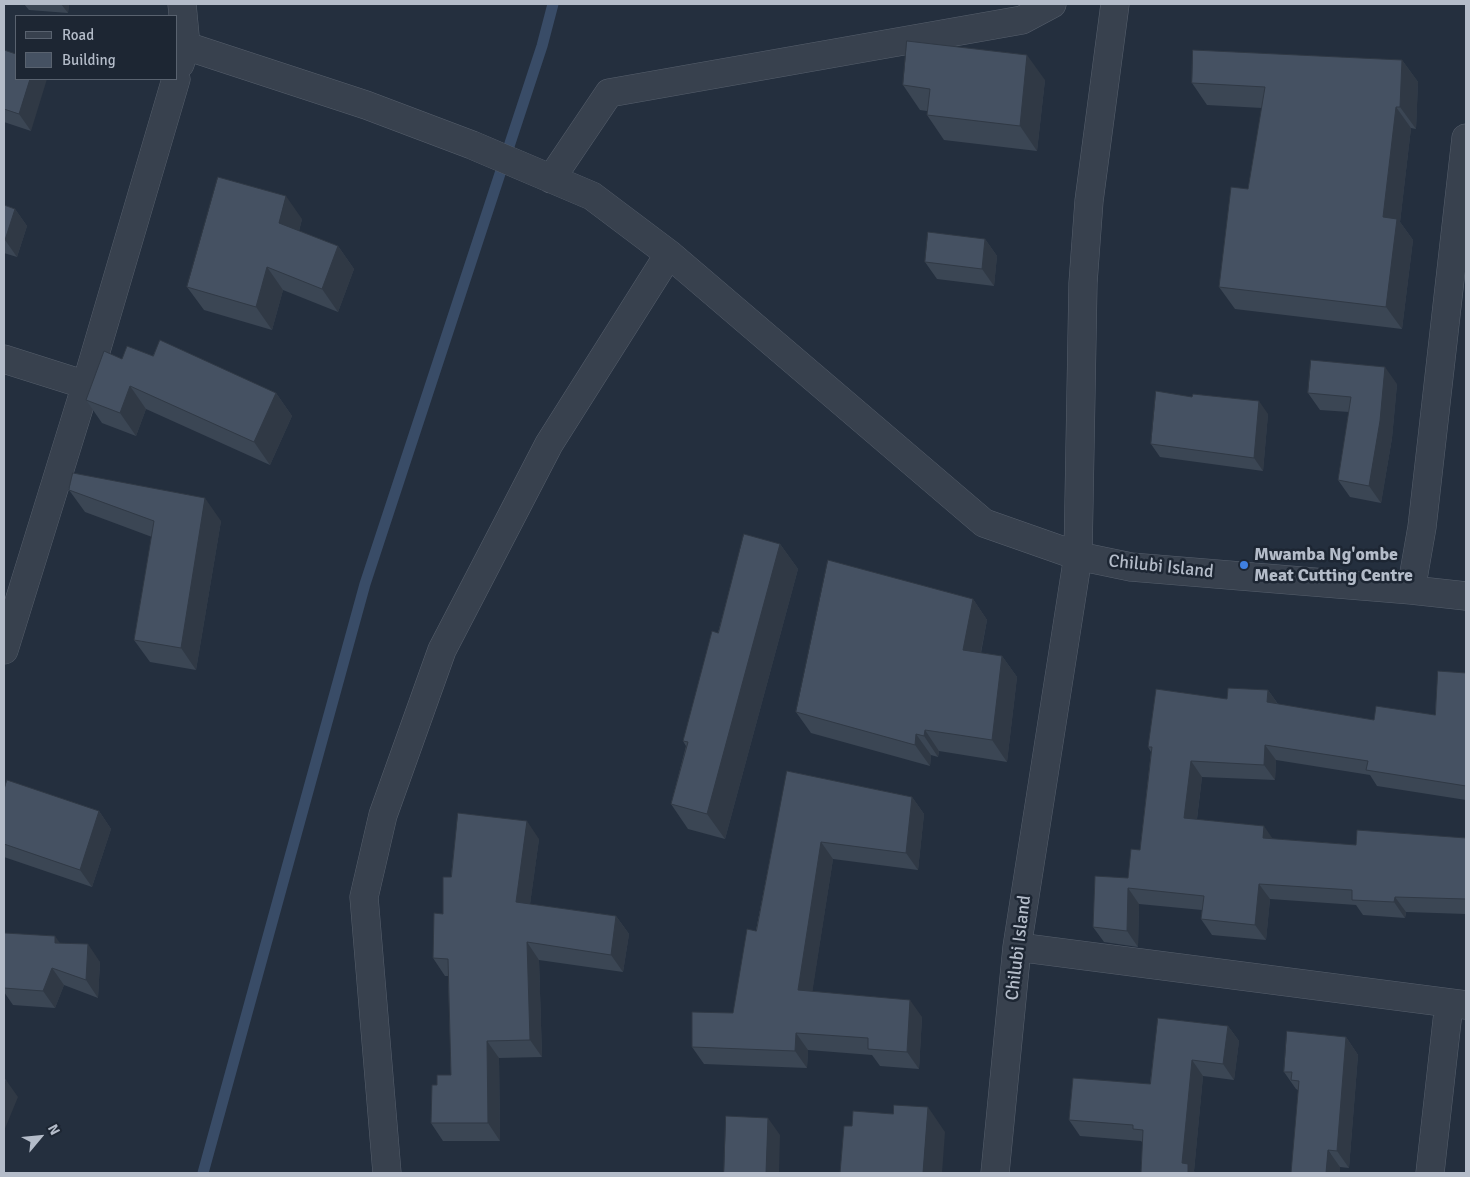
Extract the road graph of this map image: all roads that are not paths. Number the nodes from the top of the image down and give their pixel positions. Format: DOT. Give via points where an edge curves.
graph roads {
  1 [pos="182,4"];
  2 [pos="1052,4"];
  3 [pos="1115,4"];
  4 [pos="186,46"];
  5 [pos="178,72"];
  6 [pos="175,80"];
  7 [pos="1466,138"];
  8 [pos="1464,173"];
  9 [pos="541,175"];
  10 [pos="669,254"];
  11 [pos="4,359"];
  12 [pos="86,385"];
  13 [pos="1078,556"];
  14 [pos="1411,590"];
  15 [pos="1466,596"];
  16 [pos="4,650"];
  17 [pos="1018,947"];
  18 [pos="1458,1004"];
  19 [pos="387,1173"];
  20 [pos="995,1173"];
  21 [pos="1430,1173"];
  1 -- 4 [label="street"];
  2 -- 9 [label="street" via="1022,20 609,93"];
  3 -- 13 [label="street" via="1089,201 1083,283"];
  4 -- 5 [label="street"];
  4 -- 9 [label="street" via="366,105"];
  6 -- 12 [label="street"];
  7 -- 8 [label="street"];
  8 -- 14 [label="street" via="1422,527"];
  9 -- 10 [label="street" via="592,196"];
  10 -- 13 [label="street" via="984,523"];
  10 -- 19 [label="street" via="549,444 442,650 383,815 364,897"];
  11 -- 12 [label="street"];
  12 -- 16 [label="street"];
  13 -- 14 [label="street, Chilubi Island" via="1131,567"];
  13 -- 17 [label="street, Chilubi Island"];
  14 -- 15 [label="street, Chilubi Island"];
  17 -- 18 [label="street"];
  17 -- 20 [label="street, Chilubi Island"];
  18 -- 21 [label="street"];
}
